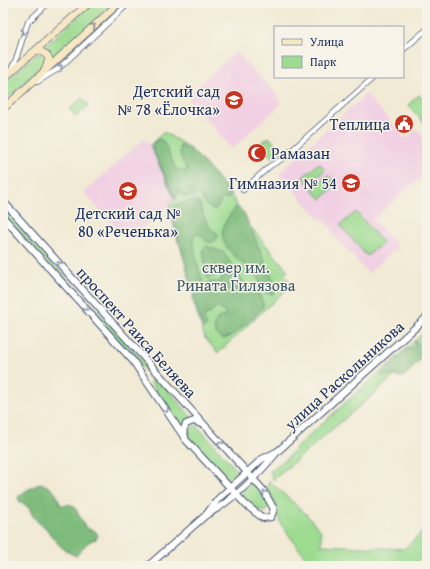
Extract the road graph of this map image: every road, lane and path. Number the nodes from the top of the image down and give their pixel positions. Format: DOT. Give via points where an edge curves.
graph roads {
  1 [pos="48,3"];
  2 [pos="89,3"];
  3 [pos="119,3"];
  4 [pos="129,3"];
  5 [pos="427,29"];
  6 [pos="404,49"];
  7 [pos="34,52"];
  8 [pos="43,71"];
  9 [pos="5,77"];
  10 [pos="373,78"];
  11 [pos="27,87"];
  12 [pos="3,109"];
  13 [pos="243,190"];
  14 [pos="3,201"];
  15 [pos="3,217"];
  16 [pos="427,317"];
  17 [pos="155,371"];
  18 [pos="144,377"];
  19 [pos="204,426"];
  20 [pos="186,440"];
  21 [pos="278,451"];
  22 [pos="246,473"];
  23 [pos="252,479"];
  24 [pos="230,488"];
  25 [pos="235,493"];
  26 [pos="206,515"];
  27 [pos="148,566"];
  1 -- 9 [label="street, one-way" via="28,22 15,62"];
  2 -- 7 [label="main road"];
  8 -- 3 [label="main road, one-way"];
  11 -- 4 [label="street, one-way" via="58,69"];
  5 -- 6 [label="street"];
  7 -- 8 [label="main road" via="40,51 47,55 48,64"];
  7 -- 9 [label="main road"];
  8 -- 11 [label="main road"];
  10 -- 13 [label="street" via="287,155"];
  11 -- 12 [label="main road"];
  17 -- 14 [label="street, проспект Раиса Беляева, one-way"];
  15 -- 18 [label="street, проспект Раиса Беляева, one-way" via="134,361"];
  16 -- 21 [label="street, улица Раскольникова"];
  17 -- 18 [label="street" via="152,378"];
  17 -- 19 [label="street, проспект Раиса Беляева"];
  18 -- 20 [label="street, проспект Раиса Беляева, one-way"];
  19 -- 20 [label="street" via="194,421 186,424 183,431"];
  22 -- 19 [label="street, проспект Раиса Беляева, one-way"];
  20 -- 24 [label="street, проспект Раиса Беляева"];
  21 -- 22 [label="street, улица Раскольникова" via="262,459"];
  21 -- 23 [label="street, улица Раскольникова"];
  22 -- 23 [label="street, проспект Раиса Беляева"];
  22 -- 24 [label="street, улица Раскольникова"];
  23 -- 25 [label="street, улица Раскольникова"];
  25 -- 23 [label="street, проспект Раиса Беляева, one-way" via="263,518 271,517 274,507"];
  24 -- 25 [label="street, проспект Раиса Беляева"];
  24 -- 26 [label="street, улица Раскольникова"];
  25 -- 26 [label="street, улица Раскольникова"];
  26 -- 27 [label="street, улица Раскольникова"];
}
